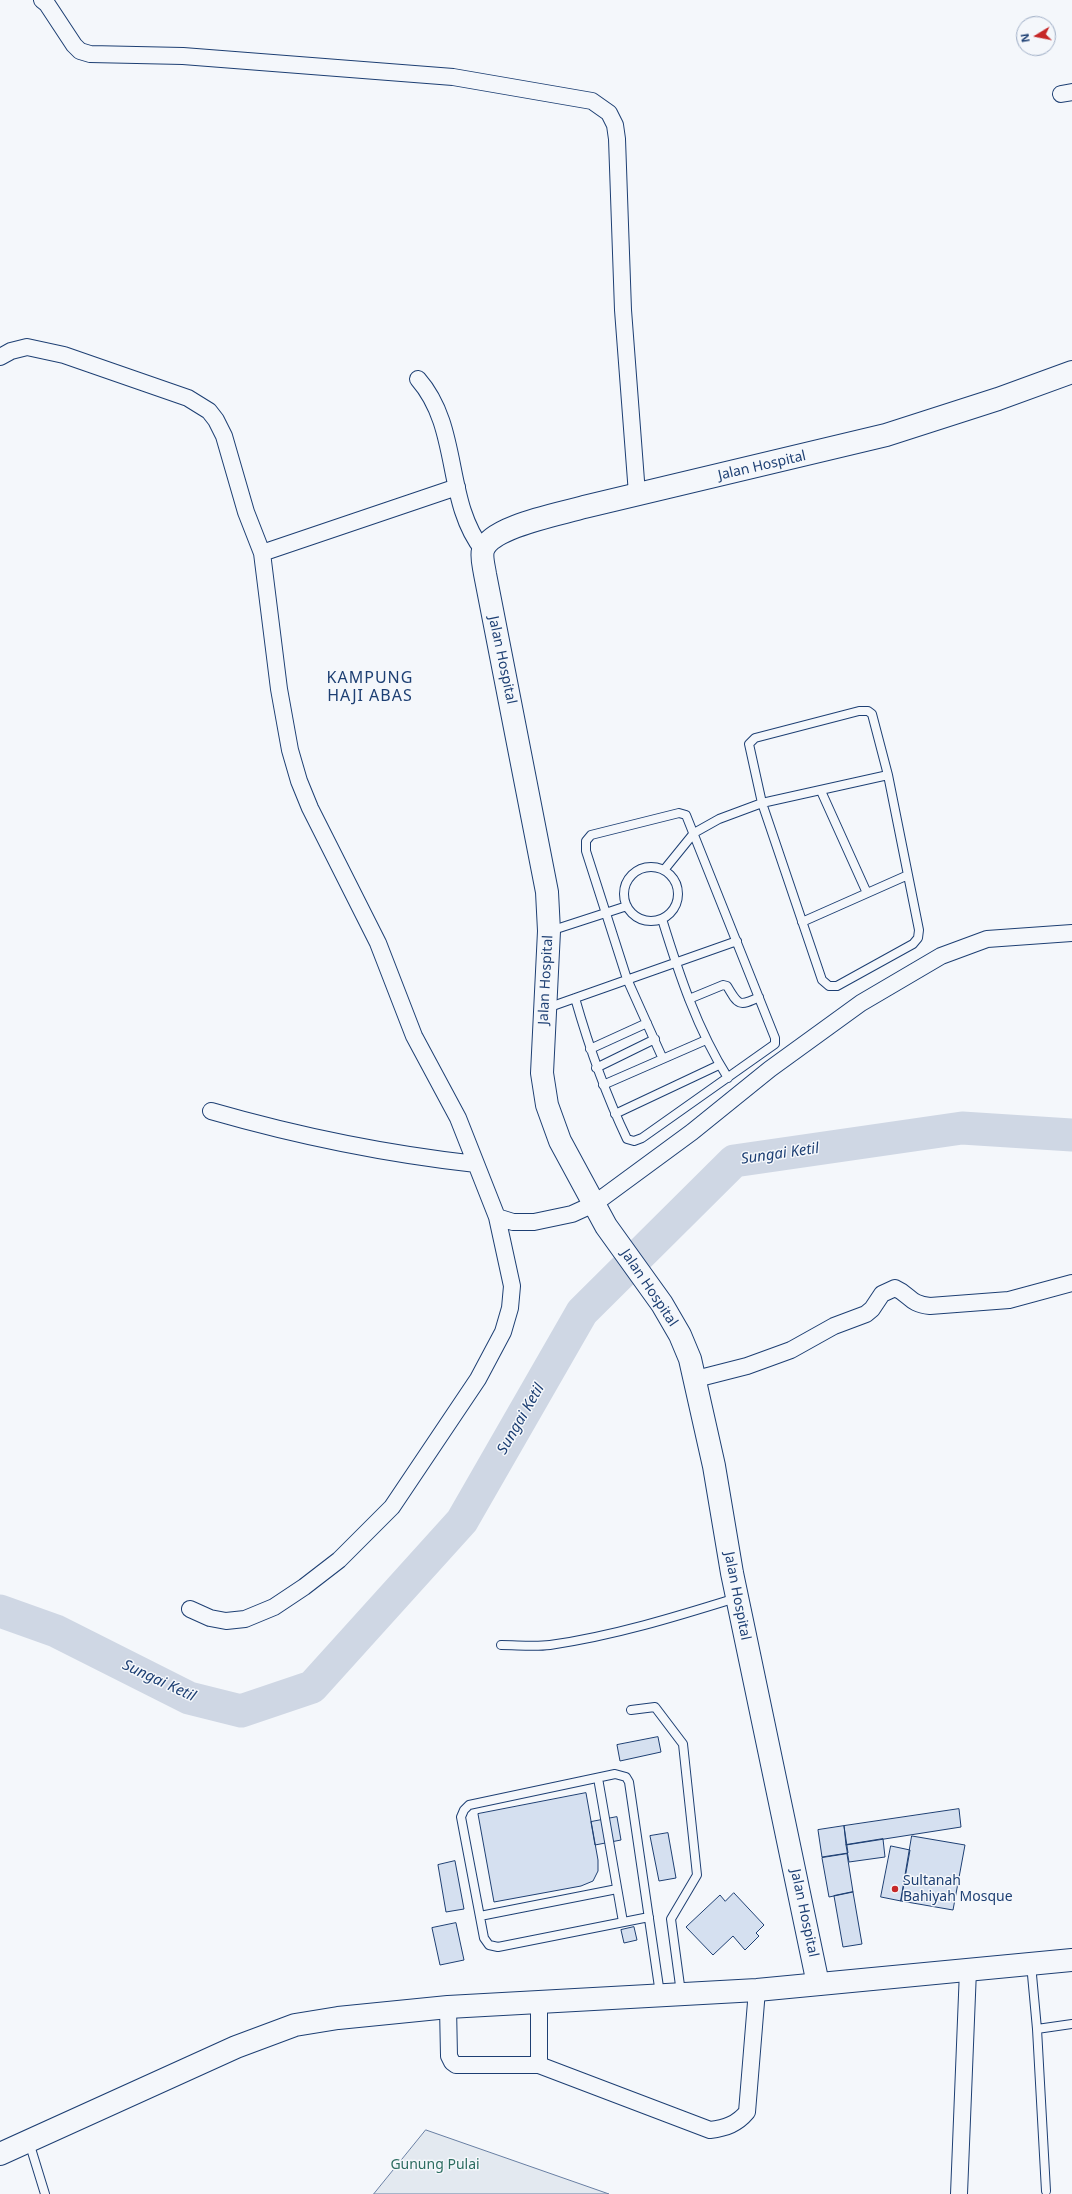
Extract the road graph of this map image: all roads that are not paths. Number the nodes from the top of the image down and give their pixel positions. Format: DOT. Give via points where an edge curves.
graph roads {
  1 [pos="42,0"];
  2 [pos="0,357"];
  3 [pos="1072,372"];
  4 [pos="418,379"];
  5 [pos="457,487"];
  6 [pos="637,494"];
  7 [pos="483,550"];
  8 [pos="262,553"];
  9 [pos="888,775"];
  10 [pos="822,791"];
  11 [pos="762,803"];
  12 [pos="694,833"];
  13 [pos="664,870"];
  14 [pos="908,875"];
  15 [pos="867,893"];
  16 [pos="627,906"];
  17 [pos="604,912"];
  18 [pos="662,919"];
  19 [pos="802,922"];
  20 [pos="549,931"];
  21 [pos="1072,933"];
  22 [pos="737,941"];
  23 [pos="676,963"];
  24 [pos="628,979"];
  25 [pos="759,997"];
  26 [pos="575,998"];
  27 [pos="689,999"];
  28 [pos="545,1009"];
  29 [pos="647,1023"];
  30 [pos="655,1039"];
  31 [pos="706,1040"];
  32 [pos="590,1048"];
  33 [pos="662,1057"];
  34 [pos="720,1065"];
  35 [pos="596,1068"];
  36 [pos="728,1078"];
  37 [pos="603,1085"];
  38 [pos="210,1111"];
  39 [pos="615,1114"];
  40 [pos="476,1164"];
  41 [pos="594,1204"];
  42 [pos="497,1217"];
  43 [pos="1072,1284"];
  44 [pos="696,1380"];
  45 [pos="737,1597"];
  46 [pos="190,1609"];
  47 [pos="501,1645"];
  48 [pos="631,1710"];
  49 [pos="598,1778"];
  50 [pos="617,1889"];
  51 [pos="480,1916"];
  52 [pos="649,1917"];
  53 [pos="623,1922"];
  54 [pos="1072,1960"];
  55 [pos="1031,1964"];
  56 [pos="968,1970"];
  57 [pos="818,1984"];
  58 [pos="757,1990"];
  59 [pos="671,1995"];
  60 [pos="539,2002"];
  61 [pos="448,2007"];
  62 [pos="1072,2024"];
  63 [pos="1037,2029"];
  64 [pos="539,2065"];
  65 [pos="28,2141"];
  66 [pos="0,2154"];
  67 [pos="1046,2191"];
  68 [pos="45,2194"];
  69 [pos="959,2194"];
  1 -- 6 [label="street" via="74,45 80,51 90,54 190,56 453,76 592,101 602,107 615,125 617,139 623,310"];
  2 -- 8 [label="street" via="19,349 39,349 64,355 188,398 201,405 216,420 224,436 246,512"];
  3 -- 6 [label="main road, Jalan Hospital" via="886,435"];
  4 -- 5 [label="street" via="429,391 442,420"];
  5 -- 7 [label="street" via="469,529"];
  5 -- 8 [label="street"];
  6 -- 7 [label="main road, Jalan Hospital" via="509,529 489,539"];
  7 -- 20 [label="main road, Jalan Hospital" via="485,574 547,892"];
  8 -- 40 [label="street" via="279,689 290,750 299,781 378,943 414,1036 458,1118"];
  9 -- 10 [label="lane"];
  9 -- 11 [label="lane" via="872,714 868,711 859,711 750,741 749,749"];
  9 -- 14 [label="lane"];
  10 -- 11 [label="lane"];
  10 -- 15 [label="lane"];
  11 -- 12 [label="lane" via="719,819"];
  11 -- 19 [label="lane"];
  12 -- 13 [label="lane"];
  12 -- 17 [label="lane" via="686,815 679,813 591,835 586,842 586,851"];
  12 -- 22 [label="lane"];
  13 -- 16 [label="lane" via="653,866 642,868 632,874 626,884 624,895"];
  13 -- 18 [label="lane" via="673,877 678,889 678,901 672,912"];
  14 -- 15 [label="lane"];
  14 -- 19 [label="lane" via="919,930 918,938 913,944 837,986 829,986 822,980"];
  15 -- 19 [label="lane"];
  16 -- 17 [label="lane"];
  16 -- 18 [label="lane" via="642,920"];
  17 -- 20 [label="lane"];
  17 -- 24 [label="lane"];
  18 -- 23 [label="lane"];
  20 -- 28 [label="main road, Jalan Hospital"];
  21 -- 41 [label="street" via="987,939 942,956 861,1003 770,1069 692,1132"];
  22 -- 23 [label="lane"];
  22 -- 25 [label="lane"];
  23 -- 24 [label="lane"];
  23 -- 27 [label="lane"];
  24 -- 26 [label="lane"];
  24 -- 29 [label="lane"];
  25 -- 27 [label="lane" via="740,1004 727,986 723,985"];
  25 -- 36 [label="lane" via="775,1044"];
  26 -- 28 [label="lane"];
  26 -- 32 [label="lane"];
  27 -- 31 [label="lane"];
  28 -- 41 [label="main road, Jalan Hospital" via="542,1072 547,1105 560,1141"];
  29 -- 30 [label="lane"];
  29 -- 32 [label="lane"];
  30 -- 33 [label="lane"];
  30 -- 35 [label="lane"];
  31 -- 33 [label="lane"];
  31 -- 34 [label="lane"];
  32 -- 35 [label="lane"];
  33 -- 37 [label="lane"];
  34 -- 36 [label="lane"];
  34 -- 39 [label="lane"];
  35 -- 37 [label="lane"];
  36 -- 39 [label="lane" via="634,1141 627,1139"];
  37 -- 39 [label="lane"];
  38 -- 40 [label="street" via="331,1142 413,1157"];
  40 -- 42 [label="street"];
  41 -- 42 [label="street" via="572,1214 534,1222 513,1222"];
  41 -- 44 [label="main road, Jalan Hospital" via="606,1226 662,1304 685,1347"];
  42 -- 46 [label="street" via="512,1286 510,1308 503,1332 478,1379 392,1507 339,1560 274,1607 245,1619 226,1621 210,1618"];
  43 -- 44 [label="street" via="1009,1300 930,1306 917,1305 895,1288 882,1294 866,1314 834,1326 791,1350 747,1366"];
  44 -- 45 [label="main road, Jalan Hospital"];
  45 -- 47 [label="lane" via="657,1622 602,1635 548,1645"];
  45 -- 57 [label="main road, Jalan Hospital"];
  48 -- 59 [label="lane" via="655,1707 683,1744 697,1875 671,1919"];
  49 -- 50 [label="lane"];
  49 -- 51 [label="lane" via="469,1804 461,1817"];
  49 -- 52 [label="lane" via="622,1775 629,1782"];
  50 -- 51 [label="lane"];
  50 -- 53 [label="lane"];
  51 -- 53 [label="lane" via="484,1938 489,1945 498,1947"];
  52 -- 53 [label="lane"];
  52 -- 59 [label="lane"];
  54 -- 55 [label="main road"];
  55 -- 56 [label="main road"];
  55 -- 63 [label="lane"];
  56 -- 57 [label="main road"];
  56 -- 69 [label="street"];
  57 -- 58 [label="main road"];
  58 -- 59 [label="main road"];
  58 -- 64 [label="street" via="747,2112 740,2121 725,2128 710,2130"];
  59 -- 60 [label="main road"];
  60 -- 61 [label="main road"];
  60 -- 64 [label="street"];
  61 -- 64 [label="street" via="449,2056 456,2065"];
  61 -- 65 [label="main road" via="338,2018 296,2026 236,2047"];
  62 -- 63 [label="lane"];
  63 -- 67 [label="lane"];
  65 -- 66 [label="main road"];
  65 -- 68 [label="lane"];
}
